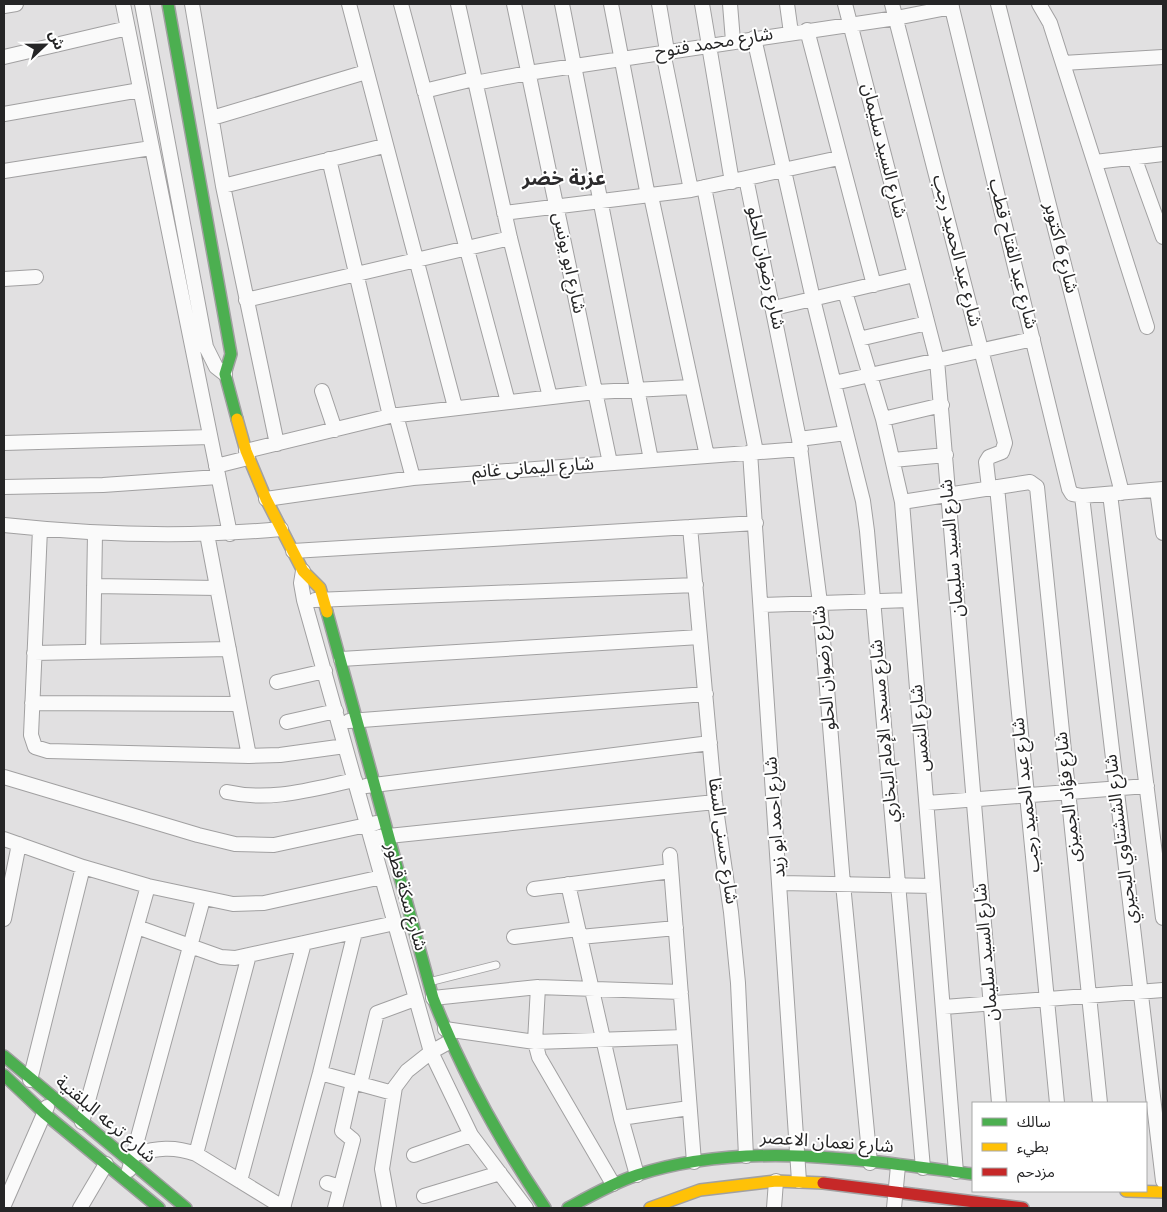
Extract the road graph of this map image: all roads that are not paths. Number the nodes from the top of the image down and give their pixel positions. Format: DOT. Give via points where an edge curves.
graph roads {
  1 [pos="16,4"];
  2 [pos="123,4"];
  3 [pos="142,4"];
  4 [pos="168,4"];
  5 [pos="192,4"];
  6 [pos="349,4"];
  7 [pos="401,4"];
  8 [pos="458,4"];
  9 [pos="514,4"];
  10 [pos="562,4"];
  11 [pos="611,4"];
  12 [pos="659,4"];
  13 [pos="702,4"];
  14 [pos="730,4"];
  15 [pos="786,4"];
  16 [pos="845,4"];
  17 [pos="892,4"];
  18 [pos="998,4"];
  19 [pos="1039,4"];
  20 [pos="4,6"];
  21 [pos="951,6"];
  22 [pos="896,18"];
  23 [pos="850,24"];
  24 [pos="128,28"];
  25 [pos="807,30"];
  26 [pos="791,33"];
  27 [pos="754,38"];
  28 [pos="733,41"];
  29 [pos="708,45"];
  30 [pos="666,52"];
  31 [pos="4,57"];
  32 [pos="1163,57"];
  33 [pos="622,58"];
  34 [pos="1063,63"];
  35 [pos="573,66"];
  36 [pos="366,72"];
  37 [pos="528,73"];
  38 [pos="475,81"];
  39 [pos="140,90"];
  40 [pos="424,91"];
  41 [pos="4,114"];
  42 [pos="212,118"];
  43 [pos="384,146"];
  44 [pos="151,148"];
  45 [pos="1163,154"];
  46 [pos="839,158"];
  47 [pos="1134,158"];
  48 [pos="329,159"];
  49 [pos="1095,162"];
  50 [pos="783,170"];
  51 [pos="4,171"];
  52 [pos="746,178"];
  53 [pos="732,182"];
  54 [pos="223,186"];
  55 [pos="698,189"];
  56 [pos="649,196"];
  57 [pos="600,202"];
  58 [pos="556,207"];
  59 [pos="504,213"];
  60 [pos="1163,237"];
  61 [pos="510,238"];
  62 [pos="466,248"];
  63 [pos="416,260"];
  64 [pos="356,274"];
  65 [pos="914,275"];
  66 [pos="4,277"];
  67 [pos="36,277"];
  68 [pos="874,285"];
  69 [pos="845,292"];
  70 [pos="813,299"];
  71 [pos="246,300"];
  72 [pos="774,308"];
  73 [pos="927,322"];
  74 [pos="1147,327"];
  75 [pos="859,339"];
  76 [pos="1033,339"];
  77 [pos="981,350"];
  78 [pos="937,360"];
  79 [pos="225,374"];
  80 [pos="870,375"];
  81 [pos="834,383"];
  82 [pos="691,387"];
  83 [pos="637,390"];
  84 [pos="322,391"];
  85 [pos="595,392"];
  86 [pos="550,397"];
  87 [pos="508,402"];
  88 [pos="942,405"];
  89 [pos="456,408"];
  90 [pos="393,415"];
  91 [pos="883,418"];
  92 [pos="334,430"];
  93 [pos="846,433"];
  94 [pos="210,437"];
  95 [pos="4,443"];
  96 [pos="277,444"];
  97 [pos="800,444"];
  98 [pos="753,452"];
  99 [pos="946,454"];
  100 [pos="247,455"];
  101 [pos="707,456"];
  102 [pos="651,460"];
  103 [pos="893,460"];
  104 [pos="610,463"];
  105 [pos="217,472"];
  106 [pos="413,478"];
  107 [pos="4,487"];
  108 [pos="993,488"];
  109 [pos="1160,490"];
  110 [pos="1116,493"];
  111 [pos="949,494"];
  112 [pos="1082,496"];
  113 [pos="266,499"];
  114 [pos="902,502"];
  115 [pos="756,522"];
  116 [pos="4,525"];
  117 [pos="690,527"];
  118 [pos="40,529"];
  119 [pos="281,529"];
  120 [pos="1163,533"];
  121 [pos="95,534"];
  122 [pos="207,534"];
  123 [pos="230,534"];
  124 [pos="293,551"];
  125 [pos="304,571"];
  126 [pos="696,585"];
  127 [pos="94,586"];
  128 [pos="217,588"];
  129 [pos="304,600"];
  130 [pos="324,600"];
  131 [pos="910,600"];
  132 [pos="874,601"];
  133 [pos="820,603"];
  134 [pos="761,605"];
  135 [pos="700,637"];
  136 [pos="228,649"];
  137 [pos="93,652"];
  138 [pos="34,653"];
  139 [pos="341,659"];
  140 [pos="325,671"];
  141 [pos="277,682"];
  142 [pos="706,694"];
  143 [pos="32,703"];
  144 [pos="239,704"];
  145 [pos="337,717"];
  146 [pos="358,720"];
  147 [pos="287,722"];
  148 [pos="710,743"];
  149 [pos="345,746"];
  150 [pos="249,756"];
  151 [pos="4,776"];
  152 [pos="356,784"];
  153 [pos="374,784"];
  154 [pos="1146,786"];
  155 [pos="1116,788"];
  156 [pos="227,792"];
  157 [pos="1069,792"];
  158 [pos="1027,795"];
  159 [pos="974,800"];
  160 [pos="714,802"];
  161 [pos="927,803"];
  162 [pos="386,828"];
  163 [pos="369,832"];
  164 [pos="4,839"];
  165 [pos="19,844"];
  166 [pos="670,855"];
  167 [pos="83,867"];
  168 [pos="671,870"];
  169 [pos="382,877"];
  170 [pos="781,883"];
  171 [pos="568,884"];
  172 [pos="843,884"];
  173 [pos="899,885"];
  174 [pos="148,886"];
  175 [pos="933,886"];
  176 [pos="534,890"];
  177 [pos="203,899"];
  178 [pos="1163,918"];
  179 [pos="4,919"];
  180 [pos="395,923"];
  181 [pos="137,927"];
  182 [pos="676,928"];
  183 [pos="355,932"];
  184 [pos="579,933"];
  185 [pos="514,937"];
  186 [pos="304,943"];
  187 [pos="191,946"];
  188 [pos="249,955"];
  189 [pos="496,965"];
  190 [pos="429,982"];
  191 [pos="538,987"];
  192 [pos="591,988"];
  193 [pos="1163,990"];
  194 [pos="681,992"];
  195 [pos="1140,992"];
  196 [pos="1089,996"];
  197 [pos="433,998"];
  198 [pos="415,999"];
  199 [pos="1047,999"];
  200 [pos="991,1004"];
  201 [pos="944,1007"];
  202 [pos="447,1036"];
  203 [pos="684,1037"];
  204 [pos="603,1039"];
  205 [pos="535,1042"];
  206 [pos="431,1052"];
  207 [pos="4,1056"];
  208 [pos="320,1073"];
  209 [pos="4,1076"];
  210 [pos="30,1080"];
  211 [pos="357,1083"];
  212 [pos="394,1093"];
  213 [pos="51,1097"];
  214 [pos="999,1102"];
  215 [pos="1057,1102"];
  216 [pos="1100,1102"];
  217 [pos="689,1108"];
  218 [pos="44,1113"];
  219 [pos="621,1118"];
  220 [pos="82,1122"];
  221 [pos="471,1135"];
  222 [pos="196,1154"];
  223 [pos="414,1155"];
  224 [pos="799,1155"];
  225 [pos="746,1156"];
  226 [pos="133,1159"];
  227 [pos="694,1162"];
  228 [pos="870,1163"];
  229 [pos="106,1164"];
  230 [pos="898,1166"];
  231 [pos="923,1168"];
  232 [pos="956,1172"];
  233 [pos="500,1174"];
  234 [pos="972,1174"];
  235 [pos="637,1175"];
  236 [pos="125,1180"];
  237 [pos="776,1181"];
  238 [pos="799,1181"];
  239 [pos="1163,1181"];
  240 [pos="240,1182"];
  241 [pos="613,1184"];
  242 [pos="895,1191"];
  243 [pos="1147,1192"];
  244 [pos="1163,1192"];
  245 [pos="168,1194"];
  246 [pos="424,1196"];
  247 [pos="4,1205"];
  248 [pos="80,1208"];
  249 [pos="160,1208"];
  250 [pos="186,1208"];
  251 [pos="284,1208"];
  252 [pos="335,1208"];
  253 [pos="389,1208"];
  254 [pos="526,1208"];
  255 [pos="545,1208"];
  256 [pos="568,1208"];
  257 [pos="650,1208"];
  258 [pos="774,1208"];
  259 [pos="894,1208"];
  260 [pos="1023,1208"];
  1 -- 20 [label="street"];
  2 -- 24 [label="street"];
  3 -- 79 [label="street, شارع سكة قطور" via="206,347 216,367"];
  4 -- 79 [label="street, شارع سكة قطور" via="231,354"];
  5 -- 42 [label="street"];
  6 -- 36 [label="street"];
  7 -- 40 [label="street"];
  8 -- 38 [label="street"];
  9 -- 37 [label="street, شارع ابو يونس"];
  10 -- 35 [label="street"];
  11 -- 33 [label="street"];
  12 -- 30 [label="street, شارع احمد ابو زيد"];
  13 -- 29 [label="street"];
  14 -- 28 [label="street"];
  15 -- 26 [label="street"];
  16 -- 23 [label="street, شارع السيد سليمان"];
  17 -- 22 [label="street, شارع عبد الحميد رجب"];
  18 -- 110 [label="street, شارع 6 اكتوبر"];
  19 -- 34 [label="street" via="1050,23"];
  21 -- 22 [label="street, شارع محمد فتوح"];
  21 -- 76 [label="street, شارع عبد الفتاح قطب"];
  22 -- 23 [label="street, شارع محمد فتوح"];
  22 -- 77 [label="street, شارع عبد الحميد رجب"];
  23 -- 25 [label="street, شارع محمد فتوح"];
  23 -- 65 [label="street, شارع السيد سليمان"];
  24 -- 31 [label="street"];
  24 -- 39 [label="street"];
  25 -- 26 [label="street, شارع محمد فتوح"];
  25 -- 46 [label="street"];
  26 -- 27 [label="street, شارع محمد فتوح"];
  27 -- 28 [label="street, شارع محمد فتوح"];
  27 -- 50 [label="street, شارع مسجد الإمام البخاري"];
  28 -- 29 [label="street, شارع محمد فتوح"];
  29 -- 30 [label="street, شارع محمد فتوح"];
  29 -- 53 [label="street"];
  30 -- 33 [label="street, شارع محمد فتوح"];
  30 -- 55 [label="street, شارع احمد ابو زيد"];
  32 -- 34 [label="street"];
  33 -- 35 [label="street, شارع محمد فتوح"];
  33 -- 56 [label="street"];
  34 -- 49 [label="street"];
  35 -- 37 [label="street, شارع محمد فتوح"];
  35 -- 57 [label="street"];
  36 -- 42 [label="street"];
  36 -- 43 [label="street"];
  37 -- 38 [label="street, شارع محمد فتوح"];
  37 -- 58 [label="street, شارع ابو يونس"];
  38 -- 40 [label="street, شارع محمد فتوح"];
  38 -- 59 [label="street"];
  39 -- 41 [label="street"];
  39 -- 44 [label="street"];
  40 -- 62 [label="street"];
  42 -- 54 [label="street"];
  43 -- 48 [label="street"];
  43 -- 63 [label="street"];
  44 -- 51 [label="street"];
  44 -- 94 [label="street"];
  45 -- 47 [label="street"];
  46 -- 50 [label="street"];
  46 -- 68 [label="street"];
  47 -- 49 [label="street"];
  47 -- 60 [label="street"];
  48 -- 54 [label="street"];
  48 -- 64 [label="street"];
  49 -- 74 [label="street"];
  50 -- 52 [label="street"];
  50 -- 70 [label="street, شارع مسجد الإمام البخاري"];
  52 -- 53 [label="street"];
  52 -- 72 [label="street, شارع رضوان الحلو"];
  53 -- 55 [label="street"];
  54 -- 71 [label="street"];
  55 -- 56 [label="street"];
  55 -- 98 [label="street, شارع احمد ابو زيد"];
  56 -- 57 [label="street"];
  56 -- 82 [label="street"];
  57 -- 58 [label="street"];
  57 -- 83 [label="street"];
  58 -- 59 [label="street"];
  58 -- 85 [label="street, شارع ابو يونس"];
  59 -- 61 [label="street"];
  61 -- 62 [label="street"];
  61 -- 86 [label="street"];
  62 -- 63 [label="street"];
  62 -- 87 [label="street"];
  63 -- 64 [label="street"];
  63 -- 89 [label="street"];
  64 -- 71 [label="street"];
  64 -- 90 [label="street"];
  65 -- 68 [label="street"];
  65 -- 73 [label="street, شارع السيد سليمان"];
  66 -- 67 [label="street"];
  68 -- 69 [label="street"];
  69 -- 70 [label="street"];
  69 -- 75 [label="street, شارع النمس"];
  70 -- 72 [label="street"];
  70 -- 81 [label="street, شارع مسجد الإمام البخاري"];
  71 -- 96 [label="street"];
  72 -- 97 [label="street, شارع رضوان الحلو"];
  73 -- 75 [label="street"];
  73 -- 78 [label="street, شارع السيد سليمان"];
  75 -- 80 [label="street, شارع النمس"];
  76 -- 77 [label="street"];
  76 -- 112 [label="street, شارع عبد الفتاح قطب" via="1069,489 1072,494"];
  77 -- 78 [label="street"];
  77 -- 108 [label="street, شارع عبد الحميد رجب" via="1005,443 1002,452 989,457 986,462"];
  78 -- 80 [label="street"];
  78 -- 88 [label="street, شارع السيد سليمان"];
  79 -- 100 [label="street, شارع سكة قطور"];
  80 -- 81 [label="street"];
  80 -- 91 [label="street, شارع النمس"];
  81 -- 93 [label="street, شارع مسجد الإمام البخاري"];
  82 -- 83 [label="street"];
  82 -- 101 [label="street"];
  83 -- 85 [label="street"];
  83 -- 102 [label="street"];
  84 -- 92 [label="street"];
  85 -- 86 [label="street"];
  85 -- 104 [label="street, شارع ابو يونس"];
  86 -- 87 [label="street"];
  87 -- 89 [label="street"];
  88 -- 91 [label="street"];
  88 -- 99 [label="street, شارع السيد سليمان"];
  89 -- 90 [label="street"];
  90 -- 92 [label="street"];
  90 -- 106 [label="street"];
  91 -- 103 [label="street, شارع النمس"];
  92 -- 96 [label="street"];
  93 -- 97 [label="street, شارع اليمانى غانم"];
  93 -- 132 [label="street, شارع مسجد الإمام البخاري" via="863,502"];
  94 -- 95 [label="street"];
  94 -- 105 [label="street"];
  96 -- 100 [label="street"];
  97 -- 98 [label="street, شارع اليمانى غانم"];
  97 -- 133 [label="street, شارع رضوان الحلو"];
  98 -- 101 [label="street, شارع اليمانى غانم"];
  98 -- 115 [label="street, شارع احمد ابو زيد"];
  99 -- 103 [label="street"];
  99 -- 111 [label="street, شارع السيد سليمان"];
  100 -- 105 [label="street"];
  100 -- 113 [label="street, شارع سكة قطور"];
  101 -- 102 [label="street, شارع اليمانى غانم"];
  102 -- 104 [label="street, شارع اليمانى غانم"];
  103 -- 114 [label="street, شارع النمس"];
  104 -- 106 [label="street, شارع اليمانى غانم"];
  105 -- 107 [label="street" via="121,484"];
  105 -- 123 [label="street"];
  106 -- 113 [label="street, شارع اليمانى غانم"];
  108 -- 111 [label="street"];
  108 -- 157 [label="street, شارع فؤاد الجميزى" via="1030,482 1036,484 1038,490"];
  108 -- 158 [label="street, شارع عبد الحميد رجب"];
  109 -- 110 [label="street"];
  109 -- 120 [label="street"];
  110 -- 112 [label="street"];
  110 -- 154 [label="street, شارع 6 اكتوبر"];
  111 -- 114 [label="street"];
  111 -- 159 [label="street, شارع السيد سليمان"];
  112 -- 155 [label="street, شارع الششتاوي البحيري"];
  113 -- 119 [label="street, شارع سكة قطور"];
  114 -- 131 [label="street, شارع النمس"];
  115 -- 117 [label="street"];
  115 -- 134 [label="street, شارع احمد ابو زيد"];
  116 -- 118 [label="street"];
  117 -- 124 [label="street"];
  117 -- 126 [label="street, شارع حسنى السقا"];
  118 -- 121 [label="street"];
  118 -- 138 [label="street"];
  119 -- 123 [label="street"];
  119 -- 124 [label="street, شارع سكة قطور"];
  121 -- 122 [label="street"];
  121 -- 127 [label="street"];
  122 -- 123 [label="street"];
  122 -- 128 [label="street"];
  124 -- 125 [label="street, شارع سكة قطور"];
  125 -- 129 [label="street, شارع سكة قطور" via="301,583"];
  125 -- 130 [label="street, شارع سكة قطور" via="313,579"];
  126 -- 130 [label="street"];
  126 -- 135 [label="street, شارع حسنى السقا"];
  127 -- 128 [label="street"];
  127 -- 137 [label="street"];
  128 -- 136 [label="street"];
  129 -- 130 [label="street"];
  129 -- 140 [label="street, شارع سكة قطور"];
  130 -- 139 [label="street, شارع سكة قطور"];
  131 -- 132 [label="street"];
  131 -- 161 [label="street, شارع النمس"];
  132 -- 133 [label="street"];
  132 -- 173 [label="street, شارع مسجد الإمام البخاري"];
  133 -- 134 [label="street"];
  133 -- 172 [label="street, شارع رضوان الحلو"];
  134 -- 170 [label="street, شارع احمد ابو زيد"];
  135 -- 139 [label="street"];
  135 -- 142 [label="street, شارع حسنى السقا"];
  136 -- 137 [label="street"];
  136 -- 144 [label="street"];
  137 -- 138 [label="street"];
  138 -- 143 [label="street"];
  139 -- 146 [label="street, شارع سكة قطور"];
  140 -- 141 [label="street"];
  140 -- 145 [label="street, شارع سكة قطور"];
  142 -- 146 [label="street"];
  142 -- 148 [label="street, شارع حسنى السقا"];
  143 -- 144 [label="street"];
  143 -- 150 [label="street" via="31,736 35,747 48,751"];
  144 -- 150 [label="street"];
  145 -- 146 [label="street"];
  145 -- 147 [label="street"];
  145 -- 149 [label="street, شارع سكة قطور"];
  146 -- 153 [label="street, شارع سكة قطور"];
  148 -- 153 [label="street"];
  148 -- 160 [label="street, شارع حسنى السقا"];
  149 -- 150 [label="street"];
  149 -- 152 [label="street, شارع سكة قطور"];
  151 -- 163 [label="street" via="235,844 274,845"];
  152 -- 153 [label="street"];
  152 -- 156 [label="street" via="267,798"];
  152 -- 163 [label="street, شارع سكة قطور"];
  153 -- 162 [label="street, شارع سكة قطور"];
  154 -- 155 [label="street"];
  154 -- 178 [label="street, شارع 6 اكتوبر"];
  155 -- 157 [label="street"];
  155 -- 195 [label="street, شارع الششتاوي البحيري"];
  157 -- 158 [label="street"];
  157 -- 196 [label="street, شارع فؤاد الجميزى"];
  158 -- 159 [label="street"];
  158 -- 199 [label="street, شارع عبد الحميد رجب"];
  159 -- 161 [label="street"];
  159 -- 200 [label="street, شارع السيد سليمان"];
  160 -- 162 [label="street"];
  160 -- 225 [label="street, شارع حسنى السقا" via="732,912"];
  161 -- 175 [label="street, شارع النمس"];
  162 -- 163 [label="street"];
  162 -- 190 [label="street, شارع سكة قطور"];
  163 -- 169 [label="street, شارع سكة قطور"];
  164 -- 165 [label="street"];
  165 -- 167 [label="street"];
  165 -- 179 [label="street"];
  166 -- 168 [label="street"];
  167 -- 174 [label="street"];
  167 -- 210 [label="street"];
  168 -- 171 [label="street"];
  168 -- 182 [label="street"];
  169 -- 177 [label="street" via="264,903 233,904"];
  169 -- 180 [label="street, شارع سكة قطور"];
  170 -- 172 [label="street"];
  170 -- 224 [label="street, شارع احمد ابو زيد"];
  171 -- 176 [label="street"];
  171 -- 184 [label="street"];
  172 -- 173 [label="street"];
  172 -- 228 [label="street, شارع رضوان الحلو"];
  173 -- 175 [label="street"];
  173 -- 231 [label="street, شارع مسجد الإمام البخاري"];
  174 -- 177 [label="street"];
  174 -- 181 [label="street"];
  175 -- 201 [label="street, شارع النمس"];
  177 -- 187 [label="street"];
  180 -- 183 [label="street"];
  180 -- 198 [label="street, شارع سكة قطور"];
  181 -- 187 [label="street"];
  181 -- 220 [label="street"];
  182 -- 184 [label="street"];
  182 -- 194 [label="street"];
  183 -- 186 [label="street"];
  183 -- 208 [label="street"];
  184 -- 185 [label="street"];
  184 -- 192 [label="street"];
  186 -- 188 [label="street"];
  186 -- 240 [label="street"];
  187 -- 188 [label="street" via="228,958"];
  187 -- 226 [label="street"];
  188 -- 222 [label="street"];
  189 -- 190 [label="lane"];
  190 -- 197 [label="street, شارع سكة قطور"];
  191 -- 192 [label="street"];
  191 -- 197 [label="street"];
  191 -- 205 [label="street"];
  192 -- 194 [label="street"];
  192 -- 204 [label="street"];
  193 -- 195 [label="street"];
  194 -- 203 [label="street"];
  195 -- 196 [label="street"];
  195 -- 239 [label="street, شارع الششتاوي البحيري"];
  196 -- 199 [label="street"];
  196 -- 216 [label="street, شارع فؤاد الجميزى"];
  197 -- 202 [label="street, شارع سكة قطور"];
  198 -- 206 [label="street, شارع سكة قطور"];
  198 -- 211 [label="street" via="377,1013"];
  199 -- 200 [label="street"];
  199 -- 215 [label="street, شارع عبد الحميد رجب"];
  200 -- 201 [label="street"];
  200 -- 214 [label="street, شارع السيد سليمان"];
  201 -- 232 [label="street, شارع النمس"];
  202 -- 205 [label="street"];
  202 -- 206 [label="street"];
  202 -- 255 [label="street, شارع سكة قطور" via="475,1097 506,1151"];
  203 -- 204 [label="street"];
  203 -- 217 [label="street"];
  204 -- 205 [label="street"];
  204 -- 219 [label="street"];
  205 -- 241 [label="street" via="541,1062"];
  206 -- 212 [label="street" via="402,1075"];
  206 -- 221 [label="street, شارع سكة قطور"];
  207 -- 210 [label="street, شارع ترعه البلقنية"];
  208 -- 211 [label="street"];
  208 -- 251 [label="street"];
  209 -- 218 [label="street, شارع ترعه البلقنية"];
  210 -- 213 [label="street, شارع ترعه البلقنية"];
  211 -- 212 [label="street"];
  211 -- 252 [label="street" via="342,1130 353,1140 334,1185"];
  212 -- 253 [label="street" via="382,1169"];
  213 -- 218 [label="street"];
  213 -- 220 [label="street, شارع ترعه البلقنية"];
  217 -- 219 [label="street"];
  217 -- 227 [label="street"];
  218 -- 229 [label="street, شارع ترعه البلقنية"];
  218 -- 247 [label="street"];
  219 -- 235 [label="street"];
  220 -- 226 [label="street, شارع ترعه البلقنية"];
  221 -- 223 [label="street"];
  221 -- 233 [label="street, شارع سكة قطور"];
  222 -- 226 [label="street" via="167,1148"];
  222 -- 240 [label="street"];
  224 -- 225 [label="street, شارع نعمان الاعصر"];
  224 -- 228 [label="street, شارع نعمان الاعصر"];
  224 -- 238 [label="street, شارع احمد ابو زيد"];
  225 -- 227 [label="street, شارع نعمان الاعصر"];
  226 -- 236 [label="street"];
  226 -- 245 [label="street, شارع ترعه البلقنية"];
  227 -- 235 [label="street, شارع نعمان الاعصر"];
  228 -- 230 [label="street, شارع نعمان الاعصر"];
  229 -- 236 [label="street, شارع ترعه البلقنية"];
  229 -- 248 [label="street"];
  230 -- 231 [label="street, شارع نعمان الاعصر"];
  230 -- 242 [label="street"];
  231 -- 232 [label="street, شارع نعمان الاعصر"];
  232 -- 234 [label="street, شارع نعمان الاعصر"];
  233 -- 246 [label="street"];
  233 -- 254 [label="street, شارع سكة قطور"];
  235 -- 241 [label="street, شارع نعمان الاعصر"];
  236 -- 249 [label="street, شارع ترعه البلقنية"];
  237 -- 238 [label="street"];
  237 -- 257 [label="street" via="700,1190"];
  237 -- 258 [label="street"];
  238 -- 242 [label="street"];
  240 -- 251 [label="street"];
  241 -- 256 [label="street, شارع نعمان الاعصر"];
  242 -- 259 [label="street"];
  242 -- 260 [label="street"];
  243 -- 244 [label="street"];
  245 -- 249 [label="street"];
  245 -- 250 [label="street, شارع ترعه البلقنية"];
}
